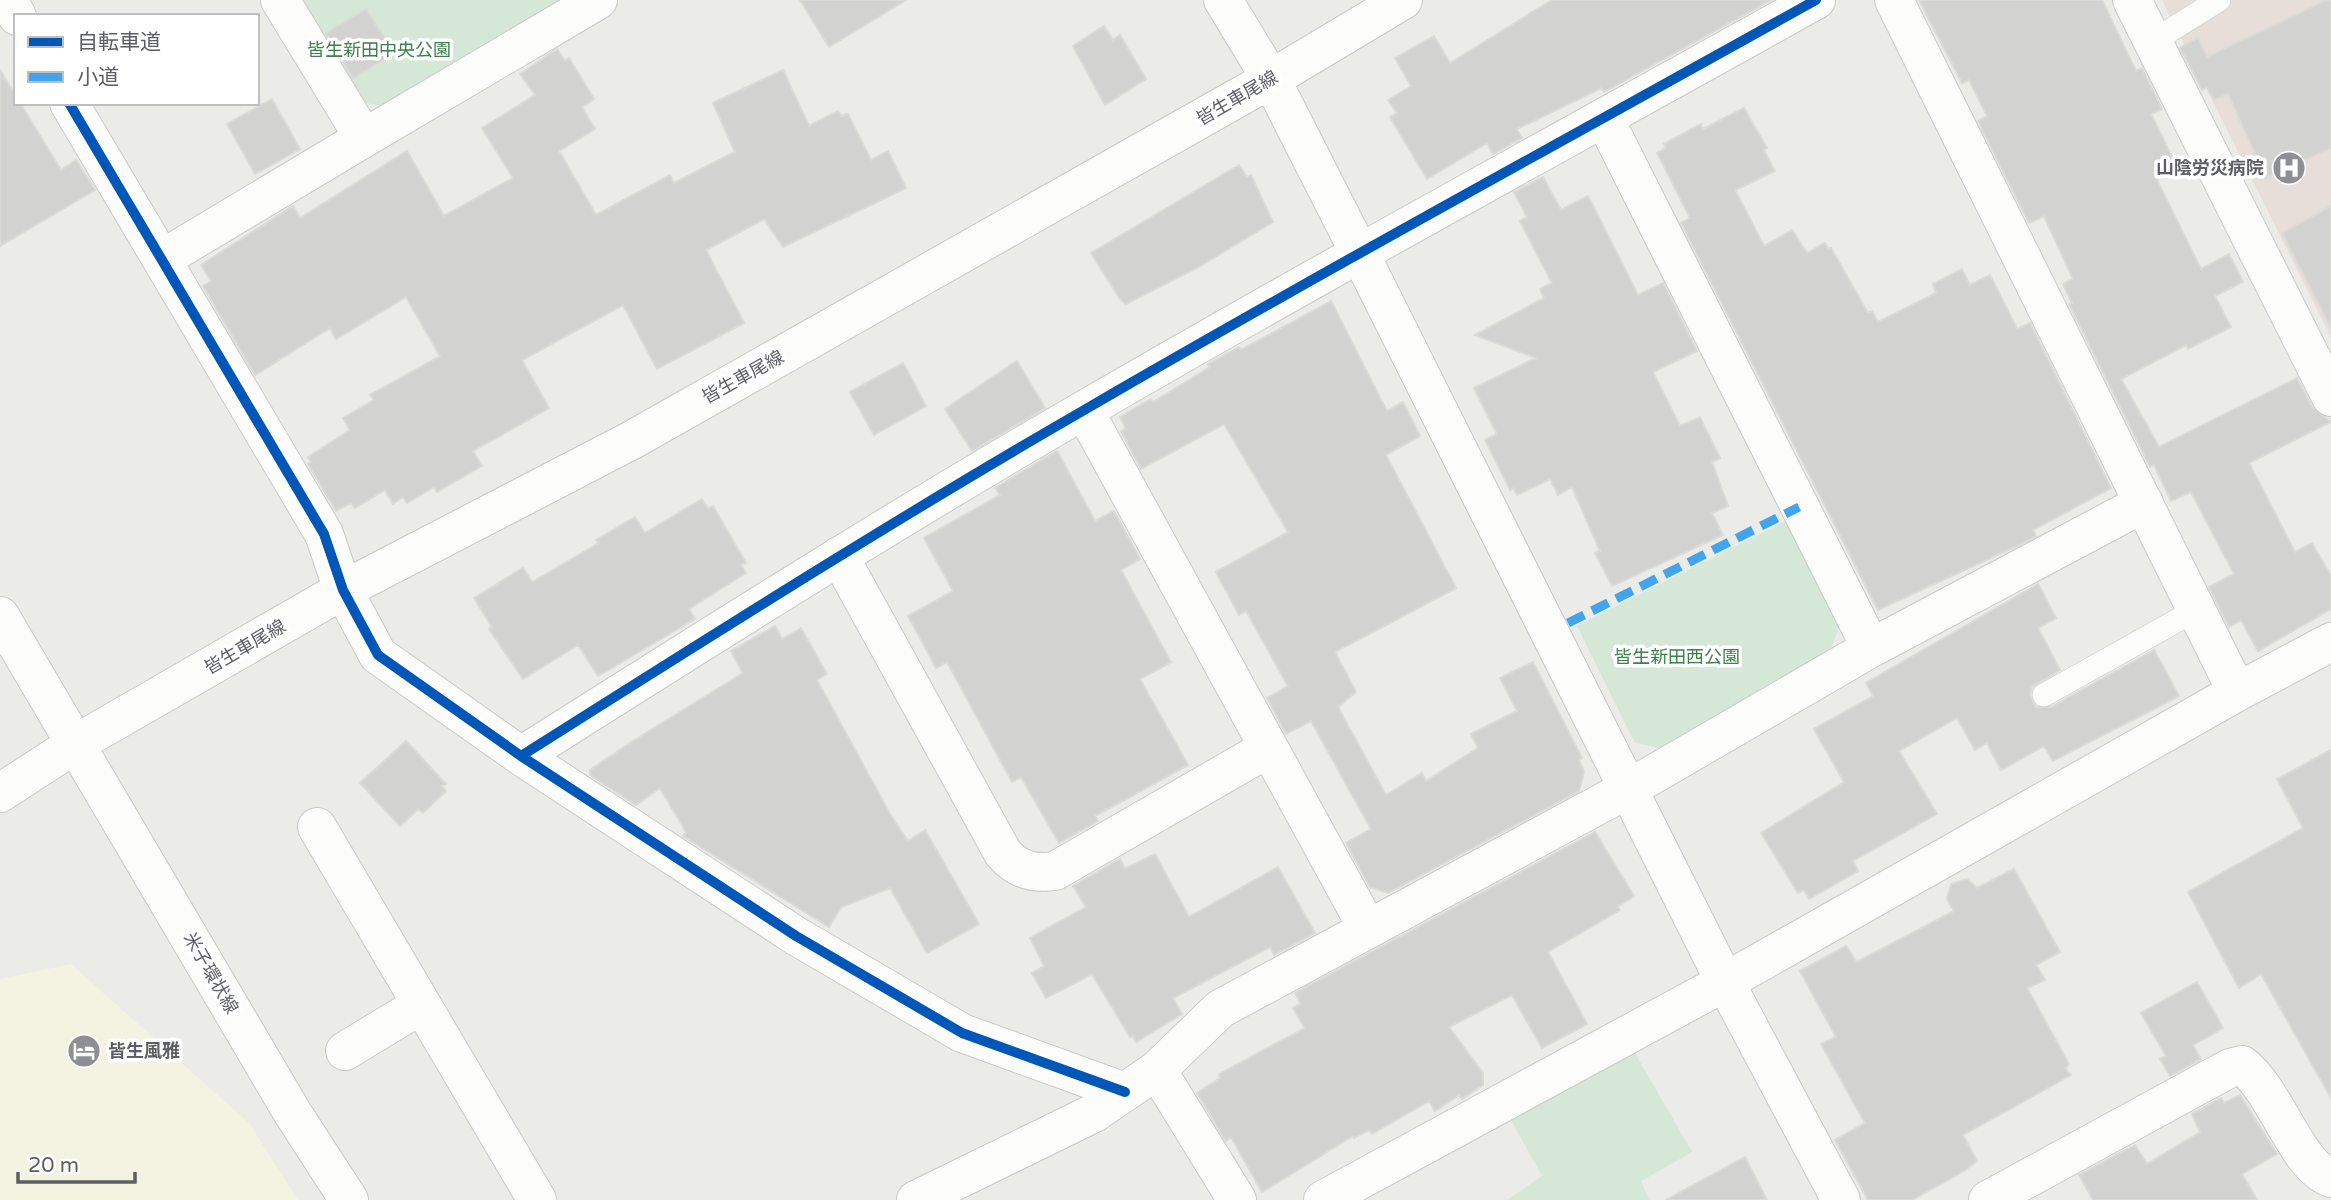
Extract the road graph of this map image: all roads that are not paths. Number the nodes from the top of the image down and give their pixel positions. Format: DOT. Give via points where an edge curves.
graph roads {
  1 [pos="280,0"];
  2 [pos="598,0"];
  3 [pos="1223,0"];
  4 [pos="1403,0"];
  5 [pos="1816,0"];
  6 [pos="1894,0"];
  7 [pos="2132,0"];
  8 [pos="2219,0"];
  9 [pos="2153,41"];
  10 [pos="1271,79"];
  11 [pos="70,105"];
  12 [pos="1604,118"];
  13 [pos="364,138"];
  14 [pos="1359,252"];
  15 [pos="162,259"];
  16 [pos="2331,397"];
  17 [pos="1084,410"];
  18 [pos="2144,503"];
  19 [pos="839,556"];
  20 [pos="343,590"];
  21 [pos="2196,610"];
  22 [pos="0,616"];
  23 [pos="2331,642"];
  24 [pos="1871,648"];
  25 [pos="2236,692"];
  26 [pos="2044,695"];
  27 [pos="77,743"];
  28 [pos="1267,749"];
  29 [pos="521,756"];
  30 [pos="1628,789"];
  31 [pos="0,793"];
  32 [pos="317,828"];
  33 [pos="1368,929"];
  34 [pos="1725,982"];
  35 [pos="421,1005"];
  36 [pos="345,1051"];
  37 [pos="1157,1070"];
  38 [pos="1125,1092"];
  39 [pos="2331,1178"];
  40 [pos="349,1200"];
  41 [pos="537,1200"];
  42 [pos="916,1200"];
  43 [pos="1237,1200"];
  44 [pos="1323,1200"];
  45 [pos="1841,1200"];
  46 [pos="1988,1200"];
  1 -- 13 [label="street"];
  2 -- 13 [label="street"];
  3 -- 10 [label="street"];
  4 -- 10 [label="street, 皆生車尾線"];
  5 -- 12 [label="street"];
  6 -- 18 [label="street"];
  7 -- 9 [label="street"];
  8 -- 9 [label="lane"];
  9 -- 16 [label="street"];
  10 -- 14 [label="street"];
  10 -- 20 [label="street, 皆生車尾線" via="632,440"];
  11 -- 15 [label="street"];
  12 -- 14 [label="street"];
  12 -- 24 [label="street"];
  13 -- 15 [label="street"];
  14 -- 17 [label="street"];
  14 -- 30 [label="street"];
  15 -- 20 [label="street" via="324,534"];
  17 -- 19 [label="street"];
  17 -- 28 [label="street"];
  18 -- 21 [label="street"];
  18 -- 24 [label="street"];
  19 -- 28 [label="street" via="1003,853 1018,867 1040,873 1055,871"];
  19 -- 29 [label="street"];
  20 -- 27 [label="street, 皆生車尾線"];
  20 -- 29 [label="street" via="378,655"];
  21 -- 25 [label="street"];
  21 -- 26 [label="lane"];
  22 -- 27 [label="street, 米子環状線"];
  23 -- 25 [label="street"];
  24 -- 30 [label="street"];
  25 -- 34 [label="street"];
  27 -- 31 [label="street, 皆生車尾線"];
  27 -- 40 [label="street, 米子環状線" via="292,1112"];
  28 -- 33 [label="street"];
  29 -- 38 [label="street" via="796,936 962,1033"];
  30 -- 33 [label="street"];
  30 -- 34 [label="street"];
  32 -- 35 [label="street"];
  33 -- 37 [label="street" via="1220,1009"];
  34 -- 44 [label="street"];
  34 -- 45 [label="street"];
  35 -- 36 [label="street"];
  35 -- 41 [label="street"];
  37 -- 38 [label="street"];
  37 -- 43 [label="street"];
  38 -- 42 [label="street" via="1094,1113"];
  39 -- 46 [label="street" via="2308,1161 2266,1088 2242,1065"];
}
